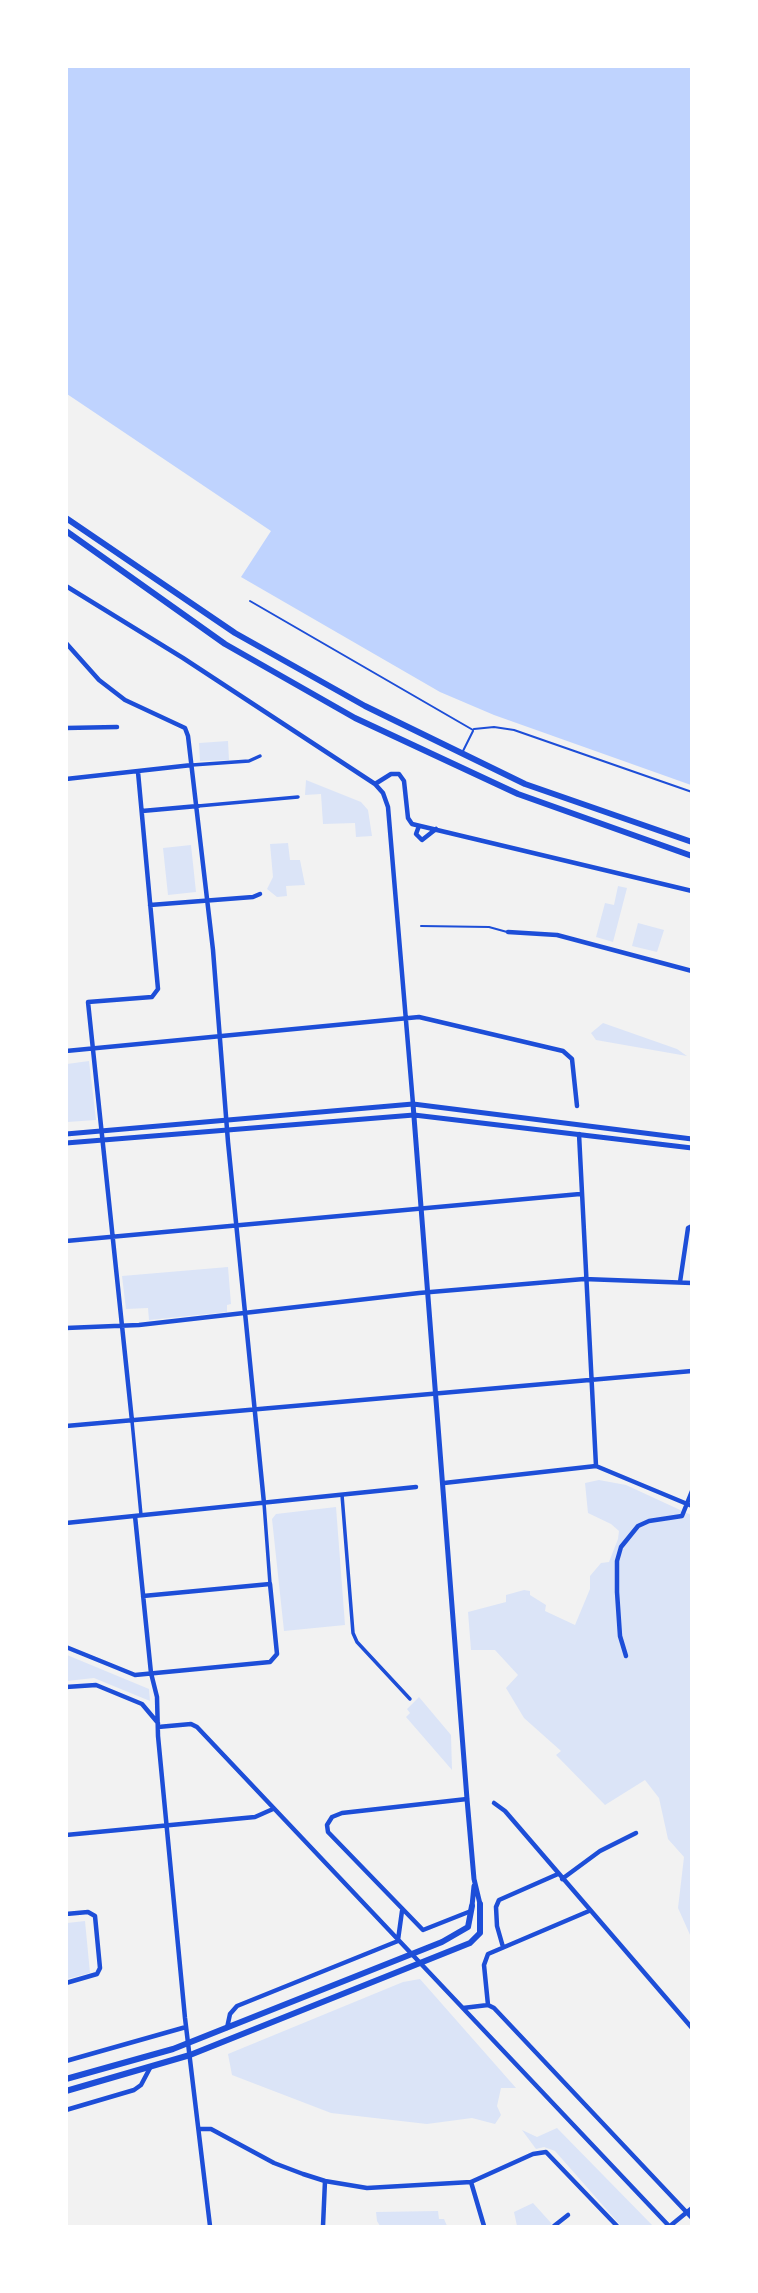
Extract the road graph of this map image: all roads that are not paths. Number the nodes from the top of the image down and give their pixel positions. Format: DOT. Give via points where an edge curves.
graph roads {
  1 [pos="66,518"];
  2 [pos="66,531"];
  3 [pos="66,586"];
  4 [pos="250,601"];
  5 [pos="67,644"];
  6 [pos="66,727"];
  7 [pos="117,727"];
  8 [pos="473,730"];
  9 [pos="463,752"];
  10 [pos="260,756"];
  11 [pos="456,764"];
  12 [pos="192,765"];
  13 [pos="138,772"];
  14 [pos="66,779"];
  15 [pos="374,783"];
  16 [pos="691,792"];
  17 [pos="298,797"];
  18 [pos="198,806"];
  19 [pos="142,811"];
  20 [pos="419,826"];
  21 [pos="436,830"];
  22 [pos="691,842"];
  23 [pos="691,856"];
  24 [pos="691,891"];
  25 [pos="260,894"];
  26 [pos="207,901"];
  27 [pos="150,905"];
  28 [pos="421,926"];
  29 [pos="508,932"];
  30 [pos="691,971"];
  31 [pos="407,1020"];
  32 [pos="220,1037"];
  33 [pos="93,1049"];
  34 [pos="66,1052"];
  35 [pos="414,1104"];
  36 [pos="577,1106"];
  37 [pos="414,1115"];
  38 [pos="228,1120"];
  39 [pos="228,1130"];
  40 [pos="102,1131"];
  41 [pos="66,1134"];
  42 [pos="579,1134"];
  43 [pos="691,1139"];
  44 [pos="103,1140"];
  45 [pos="66,1143"];
  46 [pos="691,1148"];
  47 [pos="580,1194"];
  48 [pos="422,1208"];
  49 [pos="236,1226"];
  50 [pos="691,1226"];
  51 [pos="113,1237"];
  52 [pos="66,1241"];
  53 [pos="584,1279"];
  54 [pos="680,1282"];
  55 [pos="691,1283"];
  56 [pos="429,1293"];
  57 [pos="246,1314"];
  58 [pos="123,1325"];
  59 [pos="66,1328"];
  60 [pos="691,1371"];
  61 [pos="590,1381"];
  62 [pos="436,1395"];
  63 [pos="255,1410"];
  64 [pos="132,1421"];
  65 [pos="66,1426"];
  66 [pos="596,1466"];
  67 [pos="444,1483"];
  68 [pos="416,1487"];
  69 [pos="691,1491"];
  70 [pos="342,1494"];
  71 [pos="264,1503"];
  72 [pos="690,1505"];
  73 [pos="138,1516"];
  74 [pos="66,1523"];
  75 [pos="270,1584"];
  76 [pos="143,1596"];
  77 [pos="66,1647"];
  78 [pos="626,1656"];
  79 [pos="151,1673"];
  80 [pos="66,1687"];
  81 [pos="410,1699"];
  82 [pos="158,1725"];
  83 [pos="467,1798"];
  84 [pos="495,1803"];
  85 [pos="273,1809"];
  86 [pos="166,1826"];
  87 [pos="636,1833"];
  88 [pos="66,1835"];
  89 [pos="558,1874"];
  90 [pos="562,1879"];
  91 [pos="475,1907"];
  92 [pos="402,1911"];
  93 [pos="589,1911"];
  94 [pos="66,1914"];
  95 [pos="398,1941"];
  96 [pos="503,1947"];
  97 [pos="412,1954"];
  98 [pos="421,1962"];
  99 [pos="66,1983"];
  100 [pos="488,2005"];
  101 [pos="462,2008"];
  102 [pos="186,2028"];
  103 [pos="227,2028"];
  104 [pos="691,2028"];
  105 [pos="188,2043"];
  106 [pos="190,2055"];
  107 [pos="67,2059"];
  108 [pos="150,2068"];
  109 [pos="66,2079"];
  110 [pos="66,2091"];
  111 [pos="66,2110"];
  112 [pos="200,2129"];
  113 [pos="325,2181"];
  114 [pos="471,2182"];
  115 [pos="691,2208"];
  116 [pos="686,2213"];
  117 [pos="568,2216"];
  118 [pos="691,2218"];
  119 [pos="210,2227"];
  120 [pos="323,2227"];
  121 [pos="484,2227"];
  122 [pos="554,2227"];
  123 [pos="617,2227"];
  124 [pos="670,2227"];
  1 -- 9 [label="main road" via="296,669"];
  2 -- 11 [label="main road" via="285,681"];
  3 -- 15 [label="street"];
  4 -- 8 [label="lane"];
  5 -- 12 [label="street" via="99,680 125,700 185,728"];
  6 -- 7 [label="street"];
  8 -- 9 [label="lane"];
  8 -- 16 [label="lane" via="514,730"];
  9 -- 11 [label="main road"];
  9 -- 22 [label="main road" via="525,784"];
  10 -- 12 [label="street" via="249,761"];
  11 -- 23 [label="main road" via="518,794"];
  12 -- 13 [label="street"];
  12 -- 18 [label="street"];
  13 -- 14 [label="street"];
  13 -- 19 [label="street"];
  15 -- 20 [label="street" via="399,774 409,821"];
  15 -- 31 [label="street" via="388,807"];
  17 -- 18 [label="street"];
  18 -- 19 [label="street"];
  18 -- 26 [label="street"];
  19 -- 27 [label="street"];
  20 -- 21 [label="street"];
  20 -- 21 [label="street" via="416,834 422,840"];
  21 -- 24 [label="street"];
  25 -- 26 [label="street"];
  26 -- 27 [label="street"];
  26 -- 32 [label="street"];
  27 -- 33 [label="street" via="156,993 88,1002"];
  28 -- 29 [label="lane" via="489,927"];
  29 -- 30 [label="street" via="557,934"];
  31 -- 32 [label="street"];
  31 -- 35 [label="street"];
  31 -- 36 [label="street" via="419,1017 563,1051 572,1059"];
  32 -- 33 [label="street"];
  32 -- 38 [label="street"];
  33 -- 34 [label="street"];
  33 -- 40 [label="street"];
  35 -- 37 [label="street"];
  35 -- 38 [label="street"];
  35 -- 43 [label="street"];
  37 -- 39 [label="street"];
  37 -- 42 [label="street"];
  37 -- 48 [label="street"];
  38 -- 39 [label="street"];
  38 -- 40 [label="street"];
  39 -- 44 [label="street"];
  39 -- 49 [label="street"];
  40 -- 41 [label="street"];
  40 -- 44 [label="street"];
  42 -- 46 [label="street"];
  42 -- 47 [label="street"];
  44 -- 45 [label="street"];
  44 -- 51 [label="street"];
  47 -- 48 [label="street"];
  47 -- 53 [label="street"];
  48 -- 49 [label="street"];
  48 -- 56 [label="street"];
  49 -- 51 [label="street"];
  49 -- 57 [label="street"];
  50 -- 54 [label="street"];
  51 -- 52 [label="street"];
  51 -- 58 [label="street"];
  53 -- 54 [label="street"];
  53 -- 56 [label="street"];
  53 -- 61 [label="street"];
  54 -- 55 [label="street"];
  56 -- 57 [label="street"];
  56 -- 62 [label="street"];
  57 -- 58 [label="street"];
  57 -- 63 [label="street"];
  58 -- 59 [label="street"];
  58 -- 64 [label="street"];
  60 -- 61 [label="street"];
  61 -- 62 [label="street"];
  61 -- 66 [label="street"];
  62 -- 63 [label="street"];
  62 -- 67 [label="street"];
  63 -- 64 [label="street"];
  63 -- 71 [label="street"];
  64 -- 65 [label="street"];
  64 -- 73 [label="street"];
  66 -- 67 [label="street"];
  66 -- 72 [label="street"];
  67 -- 83 [label="street"];
  68 -- 70 [label="street"];
  69 -- 72 [label="street"];
  70 -- 71 [label="street"];
  70 -- 81 [label="street" via="353,1633"];
  71 -- 73 [label="street"];
  71 -- 75 [label="street"];
  72 -- 78 [label="street" via="682,1516 638,1526 621,1546 617,1592"];
  73 -- 74 [label="street"];
  73 -- 76 [label="street"];
  75 -- 76 [label="street"];
  75 -- 79 [label="street" via="277,1654 270,1662"];
  76 -- 79 [label="street"];
  77 -- 79 [label="street" via="135,1675"];
  79 -- 82 [label="street"];
  80 -- 82 [label="street" via="96,1685 142,1704"];
  82 -- 85 [label="street" via="197,1727"];
  82 -- 86 [label="street"];
  83 -- 91 [label="street"];
  83 -- 92 [label="street" via="342,1813 329,1820 328,1832"];
  84 -- 89 [label="street"];
  85 -- 86 [label="street" via="255,1817"];
  85 -- 95 [label="street"];
  86 -- 88 [label="street"];
  86 -- 102 [label="street"];
  87 -- 90 [label="street" via="600,1851"];
  89 -- 90 [label="street"];
  89 -- 96 [label="street" via="499,1900 497,1926"];
  90 -- 93 [label="street"];
  91 -- 92 [label="street" via="423,1930"];
  91 -- 97 [label="main road" via="464,1931"];
  91 -- 98 [label="main road" via="480,1933 470,1943"];
  92 -- 95 [label="street"];
  93 -- 96 [label="street"];
  93 -- 104 [label="street"];
  94 -- 99 [label="street" via="88,1912 95,1916 100,1968 97,1974"];
  95 -- 97 [label="street"];
  95 -- 103 [label="street" via="237,2006"];
  96 -- 100 [label="street" via="485,1958"];
  97 -- 98 [label="street"];
  97 -- 103 [label="main road"];
  98 -- 101 [label="street"];
  98 -- 106 [label="main road"];
  100 -- 101 [label="street"];
  100 -- 116 [label="street"];
  101 -- 124 [label="street"];
  102 -- 105 [label="street"];
  102 -- 107 [label="street"];
  103 -- 105 [label="main road"];
  105 -- 106 [label="street"];
  105 -- 109 [label="main road"];
  106 -- 108 [label="main road"];
  106 -- 112 [label="street"];
  108 -- 110 [label="main road"];
  108 -- 111 [label="street" via="134,2090"];
  112 -- 113 [label="street" via="211,2129 274,2163"];
  112 -- 119 [label="street"];
  113 -- 114 [label="street" via="375,2188"];
  113 -- 120 [label="street"];
  114 -- 121 [label="street"];
  114 -- 123 [label="street" via="541,2151 551,2156"];
  115 -- 116 [label="street"];
  116 -- 118 [label="street"];
  116 -- 124 [label="street"];
  117 -- 122 [label="street"];
}
